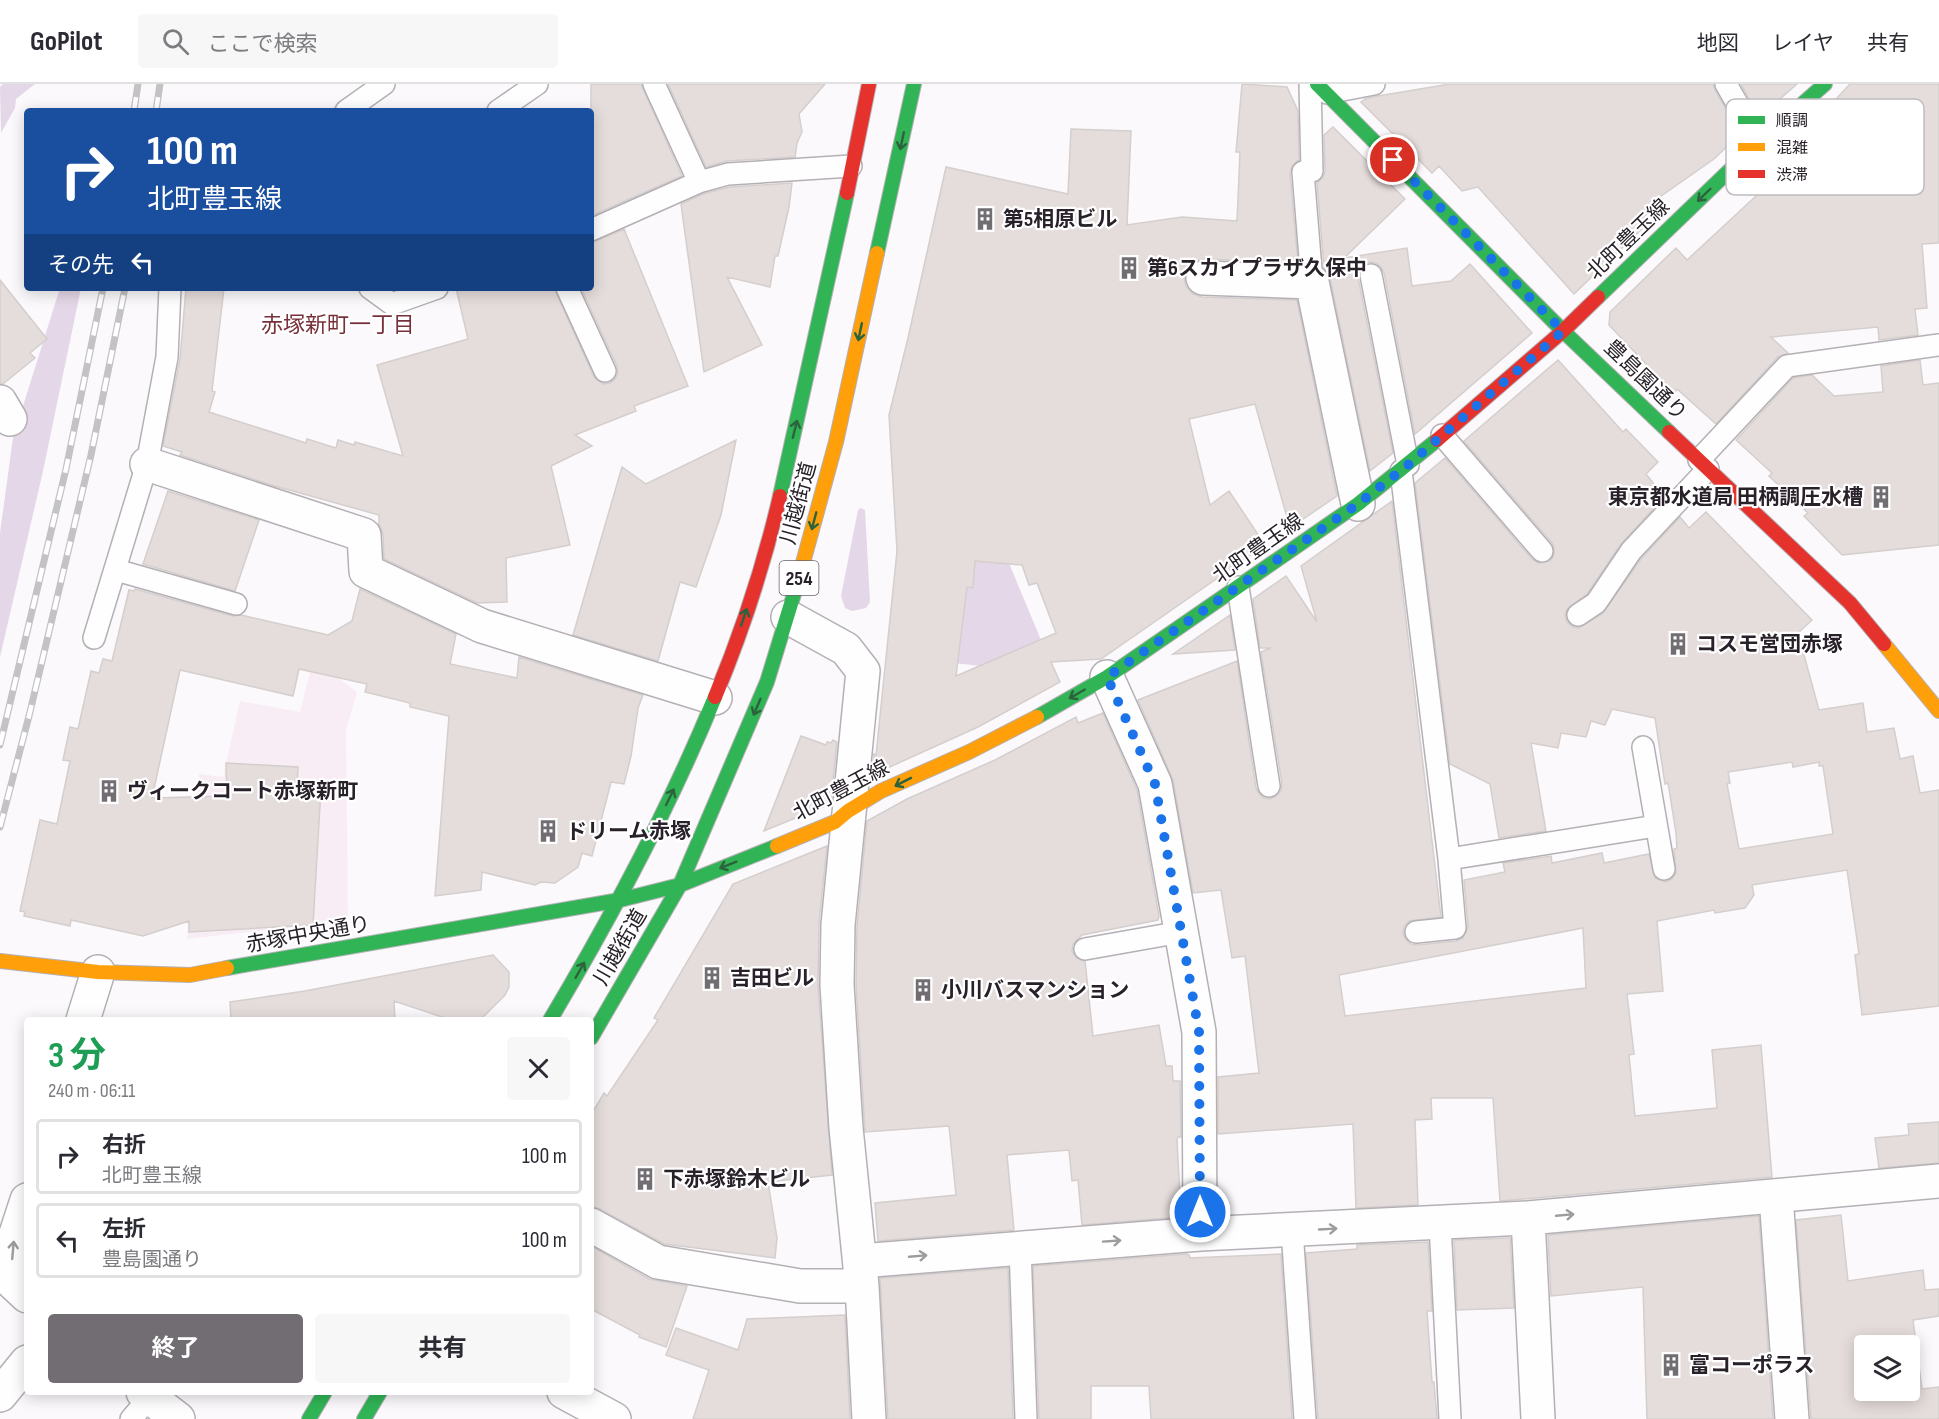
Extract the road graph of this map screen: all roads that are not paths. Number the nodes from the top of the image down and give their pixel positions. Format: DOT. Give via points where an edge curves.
graph roads {
  1 [pos="384,84"];
  2 [pos="537,84"];
  3 [pos="654,84"];
  4 [pos="868,84"];
  5 [pos="914,84"];
  6 [pos="1374,84"];
  7 [pos="1726,84"];
  8 [pos="1825,84"];
  9 [pos="1318,87"];
  10 [pos="1735,99"];
  11 [pos="1808,99"];
  12 [pos="350,108"];
  13 [pos="502,108"];
  14 [pos="851,166"];
  15 [pos="1726,174"];
  16 [pos="699,182"];
  17 [pos="594,229"];
  18 [pos="1371,275"];
  19 [pos="1203,278"];
  20 [pos="1312,282"];
  21 [pos="170,291"];
  22 [pos="374,291"];
  23 [pos="429,291"];
  24 [pos="568,291"];
  25 [pos="1563,331"];
  26 [pos="1939,345"];
  27 [pos="605,371"];
  28 [pos="1442,435"];
  29 [pos="147,464"];
  30 [pos="1704,464"];
  31 [pos="1404,468"];
  32 [pos="1358,504"];
  33 [pos="1542,550"];
  34 [pos="116,570"];
  35 [pos="1238,587"];
  36 [pos="236,604"];
  37 [pos="1578,615"];
  38 [pos="788,618"];
  39 [pos="94,638"];
  40 [pos="1107,677"];
  41 [pos="716,698"];
  42 [pos="1939,711"];
  43 [pos="1643,747"];
  44 [pos="1269,786"];
  45 [pos="849,809"];
  46 [pos="1656,826"];
  47 [pos="1449,859"];
  48 [pos="1664,869"];
  49 [pos="680,885"];
  50 [pos="620,900"];
  51 [pos="1181,932"];
  52 [pos="1416,932"];
  53 [pos="1085,949"];
  54 [pos="0,961"];
  55 [pos="98,972"];
  56 [pos="84,1017"];
  57 [pos="552,1017"];
  58 [pos="594,1033"];
  59 [pos="1939,1181"];
  60 [pos="1776,1196"];
  61 [pos="24,1209"];
  62 [pos="1528,1218"];
  63 [pos="1440,1224"];
  64 [pos="594,1227"];
  65 [pos="1292,1230"];
  66 [pos="1200,1234"];
  67 [pos="1020,1247"];
  68 [pos="861,1274"];
  69 [pos="24,1293"];
  70 [pos="24,1366"];
  71 [pos="0,1395"];
  72 [pos="323,1395"];
  73 [pos="378,1395"];
  74 [pos="569,1395"];
  75 [pos="141,1403"];
  76 [pos="602,1416"];
  77 [pos="178,1419"];
  78 [pos="309,1419"];
  79 [pos="364,1419"];
  80 [pos="869,1419"];
  81 [pos="1026,1419"];
  82 [pos="1305,1419"];
  83 [pos="1450,1419"];
  84 [pos="1538,1419"];
  85 [pos="1792,1419"];
  1 -- 12 [label="lane"];
  2 -- 13 [label="lane"];
  3 -- 16 [label="lane"];
  4 -- 14 [label="main road, 川越街道 / 254"];
  5 -- 38 [label="main road, 川越街道 / 254, one-way" via="836,442"];
  6 -- 9 [label="lane"];
  7 -- 10 [label="lane"];
  8 -- 11 [label="main road, 北町豊玉線"];
  9 -- 20 [label="lane" via="1312,171 1303,172"];
  9 -- 25 [label="main road, 豊島園通り"];
  14 -- 16 [label="lane" via="728,174"];
  41 -- 14 [label="main road, 川越街道 / 254, one-way" via="764,558 803,399"];
  15 -- 25 [label="main road, 北町豊玉線, one-way"];
  16 -- 17 [label="lane"];
  18 -- 31 [label="lane"];
  19 -- 20 [label="street"];
  20 -- 32 [label="street"];
  21 -- 29 [label="lane" via="167,357"];
  22 -- 23 [label="lane" via="392,304"];
  24 -- 27 [label="lane"];
  25 -- 28 [label="main road, 北町豊玉線"];
  25 -- 30 [label="main road, 豊島園通り"];
  26 -- 30 [label="lane" via="1787,366"];
  28 -- 31 [label="main road, 北町豊玉線"];
  28 -- 33 [label="lane"];
  29 -- 34 [label="lane"];
  29 -- 41 [label="street" via="364,535 366,571 482,626"];
  30 -- 37 [label="lane" via="1631,551 1596,603"];
  30 -- 42 [label="main road, 豊島園通り" via="1850,603"];
  31 -- 32 [label="main road, 北町豊玉線"];
  31 -- 47 [label="lane"];
  32 -- 35 [label="main road, 北町豊玉線"];
  34 -- 36 [label="lane"];
  34 -- 39 [label="lane"];
  35 -- 40 [label="main road, 北町豊玉線"];
  35 -- 44 [label="lane"];
  38 -- 45 [label="street" via="846,649 863,671"];
  38 -- 49 [label="main road, 川越街道 / 254, one-way" via="767,682"];
  40 -- 45 [label="main road, 北町豊玉線, one-way" via="970,751"];
  40 -- 51 [label="street" via="1155,784"];
  50 -- 41 [label="main road, 川越街道 / 254, one-way"];
  43 -- 46 [label="lane"];
  45 -- 49 [label="main road, 北町豊玉線, one-way" via="835,822"];
  45 -- 68 [label="street" via="838,925 837,985"];
  46 -- 47 [label="lane"];
  46 -- 48 [label="lane"];
  47 -- 52 [label="lane" via="1455,928"];
  49 -- 50 [label="main road, 北町豊玉線"];
  49 -- 58 [label="main road, 川越街道 / 254"];
  50 -- 55 [label="main road, 赤塚中央通り" via="190,975"];
  57 -- 50 [label="main road, 川越街道 / 254, one-way"];
  51 -- 53 [label="lane"];
  51 -- 66 [label="street" via="1199,1032"];
  54 -- 55 [label="main road, 赤塚中央通り"];
  55 -- 56 [label="street"];
  59 -- 60 [label="street"];
  62 -- 60 [label="street, one-way"];
  60 -- 85 [label="street"];
  69 -- 61 [label="street, one-way" via="12,1282 12,1246"];
  62 -- 63 [label="street"];
  62 -- 84 [label="street"];
  65 -- 63 [label="street, one-way"];
  63 -- 83 [label="lane"];
  64 -- 68 [label="street" via="658,1262 800,1286"];
  65 -- 66 [label="street"];
  65 -- 82 [label="lane"];
  67 -- 66 [label="street, one-way"];
  68 -- 67 [label="street, one-way"];
  67 -- 81 [label="lane"];
  68 -- 80 [label="street"];
  70 -- 71 [label="street"];
  72 -- 78 [label="main road"];
  73 -- 79 [label="main road"];
  74 -- 76 [label="street"];
  75 -- 77 [label="street"];
}
